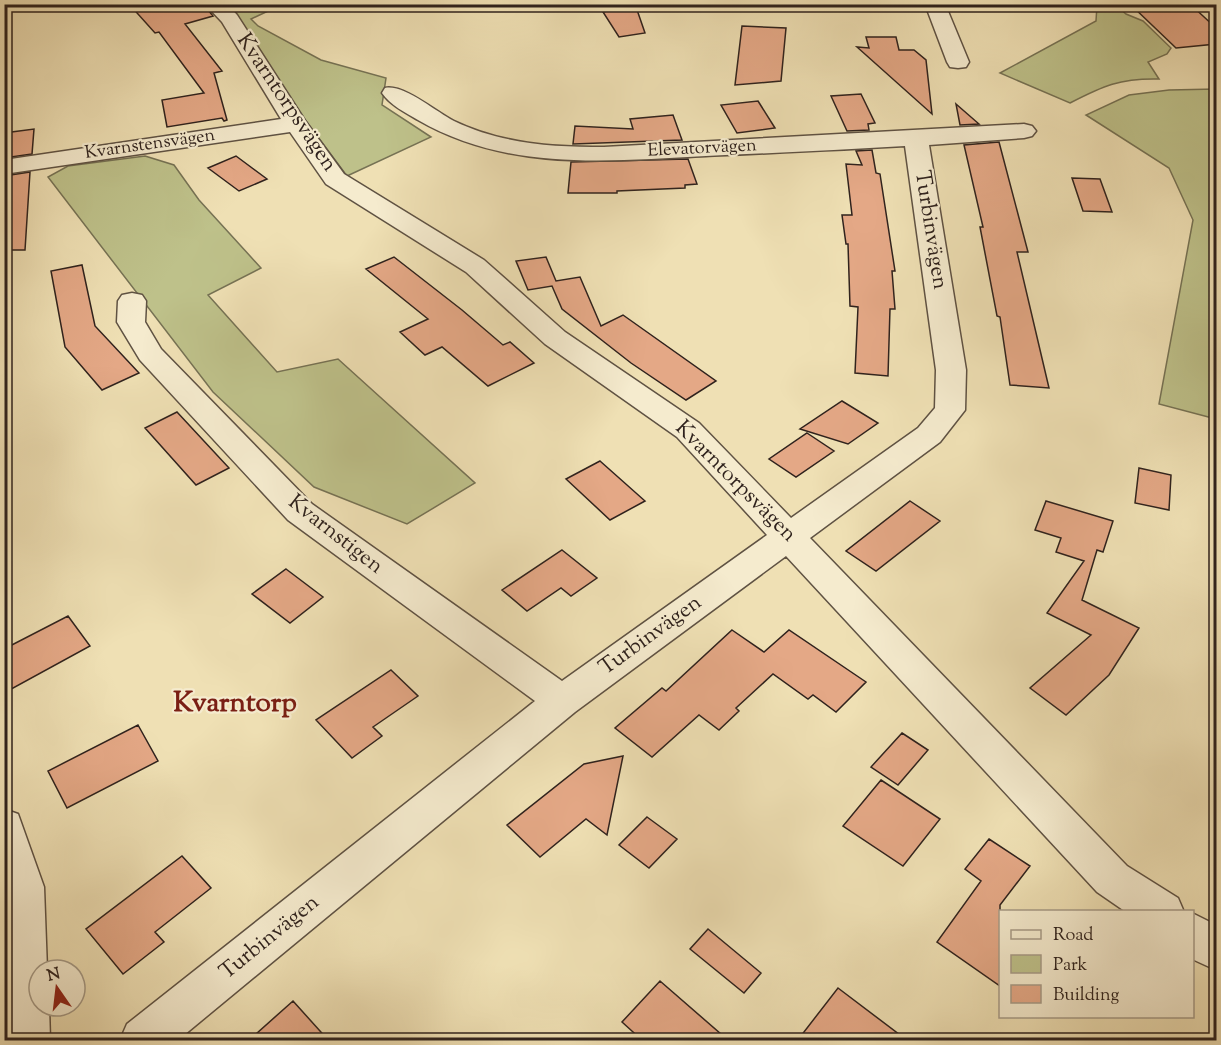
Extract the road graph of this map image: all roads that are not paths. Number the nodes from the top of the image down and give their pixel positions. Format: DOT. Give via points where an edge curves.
graph roads {
  1 [pos="215,4"];
  2 [pos="935,4"];
  3 [pos="958,62"];
  4 [pos="393,93"];
  5 [pos="296,124"];
  6 [pos="1024,131"];
  7 [pos="916,140"];
  8 [pos="4,167"];
  9 [pos="132,301"];
  10 [pos="789,535"];
  11 [pos="562,701"];
  12 [pos="4,827"];
  13 [pos="1160,910"];
  14 [pos="1194,934"];
  15 [pos="1216,950"];
  16 [pos="27,1041"];
  17 [pos="143,1041"];
  1 -- 5 [label="street, Kvarntorpsvägen" via="230,19"];
  2 -- 3 [label="street"];
  4 -- 7 [label="street, Elevatorvägen" via="451,129 476,139 508,147 574,154"];
  5 -- 8 [label="street, Kvarnstensvägen"];
  5 -- 10 [label="street, Kvarntorpsvägen" via="335,179 475,266 555,338 688,430"];
  6 -- 7 [label="street, Elevatorvägen"];
  7 -- 10 [label="street, Turbinvägen" via="951,370 950,410 929,435"];
  9 -- 11 [label="street, Kvarnstigen" via="131,322 150,354 300,512"];
  10 -- 11 [label="street, Turbinvägen"];
  10 -- 13 [label="street, Kvarntorpsvägen" via="1112,879"];
  11 -- 17 [label="street, Turbinvägen"];
  12 -- 16 [label="street" via="23,887"];
  14 -- 15 [label="street"];
}
